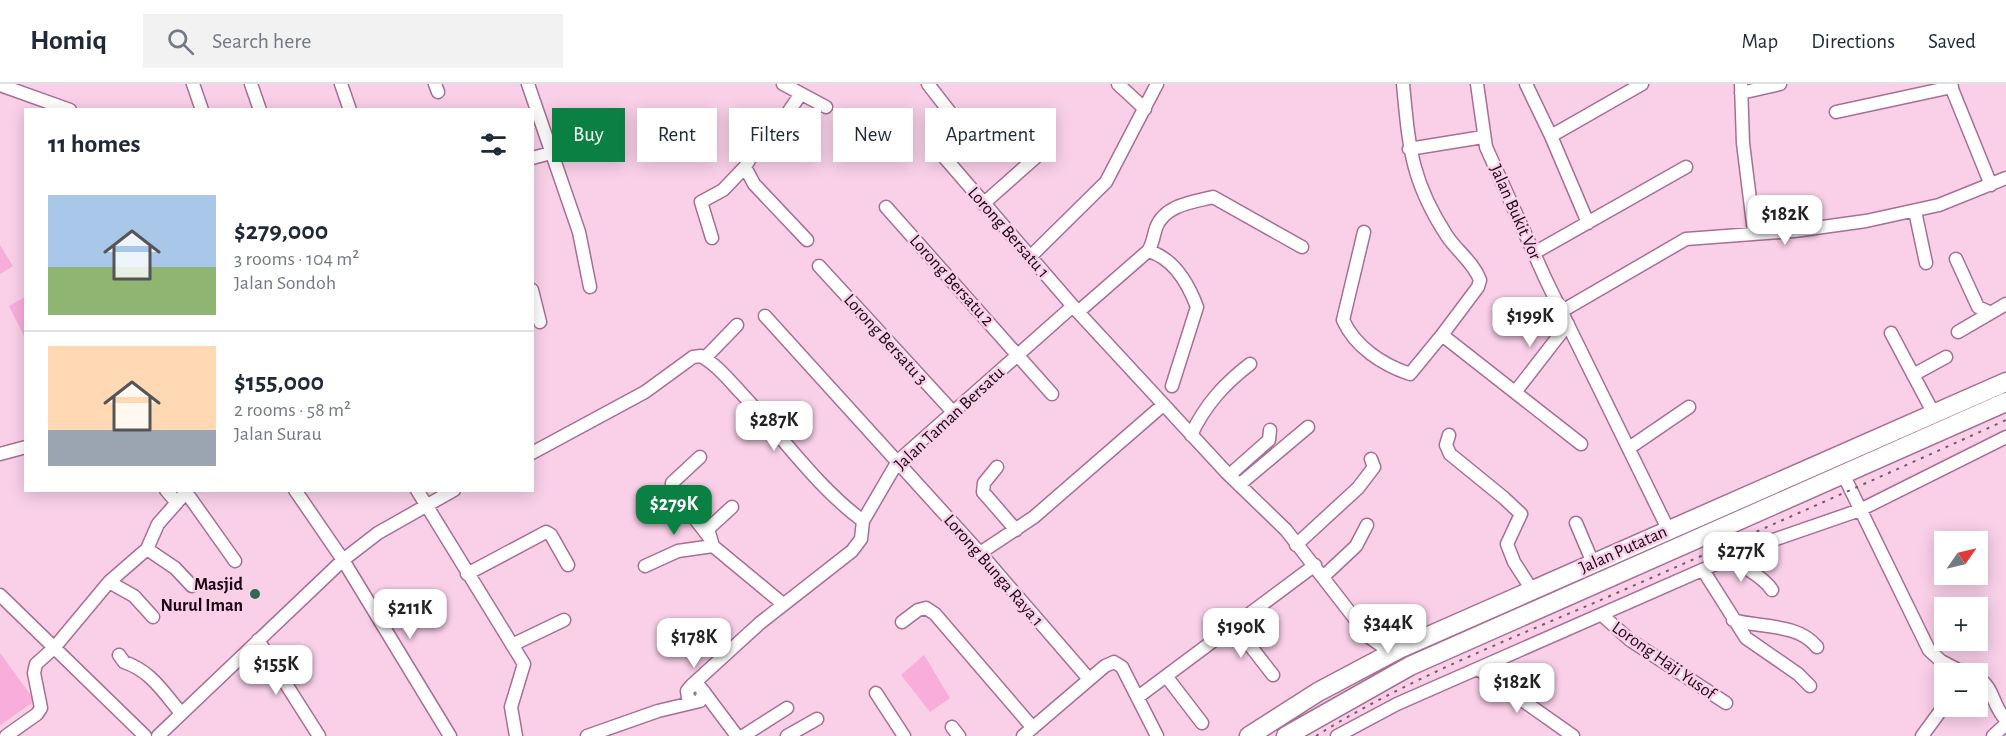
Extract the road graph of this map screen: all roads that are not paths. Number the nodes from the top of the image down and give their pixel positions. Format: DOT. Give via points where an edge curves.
graph roads {
  1 [pos="193,84"];
  2 [pos="251,84"];
  3 [pos="341,84"];
  4 [pos="528,84"];
  5 [pos="783,84"];
  6 [pos="928,84"];
  7 [pos="1118,84"];
  8 [pos="1157,84"];
  9 [pos="1403,84"];
  10 [pos="1477,84"];
  11 [pos="1526,84"];
  12 [pos="1642,84"];
  13 [pos="1780,84"];
  14 [pos="0,85"];
  15 [pos="1951,86"];
  16 [pos="1741,88"];
  17 [pos="800,95"];
  18 [pos="826,107"];
  19 [pos="64,108"];
  20 [pos="201,108"];
  21 [pos="259,108"];
  22 [pos="349,108"];
  23 [pos="947,108"];
  24 [pos="1146,109"];
  25 [pos="1836,112"];
  26 [pos="1483,136"];
  27 [pos="1551,136"];
  28 [pos="1409,149"];
  29 [pos="551,153"];
  30 [pos="534,157"];
  31 [pos="948,162"];
  32 [pos="1030,162"];
  33 [pos="745,167"];
  34 [pos="1686,167"];
  35 [pos="2006,178"];
  36 [pos="1991,185"];
  37 [pos="983,204"];
  38 [pos="886,207"];
  39 [pos="1916,211"];
  40 [pos="1588,223"];
  41 [pos="1364,232"];
  42 [pos="1754,232"];
  43 [pos="712,238"];
  44 [pos="807,240"];
  45 [pos="1302,247"];
  46 [pos="1148,251"];
  47 [pos="1534,253"];
  48 [pos="1030,257"];
  49 [pos="1956,259"];
  50 [pos="1926,263"];
  51 [pos="819,266"];
  52 [pos="591,287"];
  53 [pos="534,298"];
  54 [pos="2006,304"];
  55 [pos="1075,309"];
  56 [pos="1562,311"];
  57 [pos="1989,312"];
  58 [pos="765,316"];
  59 [pos="540,322"];
  60 [pos="1568,324"];
  61 [pos="736,326"];
  62 [pos="1958,332"];
  63 [pos="1891,333"];
  64 [pos="1442,335"];
  65 [pos="1018,354"];
  66 [pos="701,357"];
  67 [pos="1947,357"];
  68 [pos="1251,364"];
  69 [pos="1913,375"];
  70 [pos="2006,382"];
  71 [pos="1172,386"];
  72 [pos="1515,391"];
  73 [pos="1052,394"];
  74 [pos="2006,402"];
  75 [pos="1163,405"];
  76 [pos="1689,407"];
  77 [pos="953,412"];
  78 [pos="1934,414"];
  79 [pos="1308,427"];
  80 [pos="1270,430"];
  81 [pos="1191,435"];
  82 [pos="1449,435"];
  83 [pos="2006,437"];
  84 [pos="1874,440"];
  85 [pos="1581,444"];
  86 [pos="24,448"];
  87 [pos="1629,448"];
  88 [pos="534,452"];
  89 [pos="0,454"];
  90 [pos="700,457"];
  91 [pos="1883,458"];
  92 [pos="1371,459"];
  93 [pos="898,461"];
  94 [pos="997,467"];
  95 [pos="1844,476"];
  96 [pos="1235,481"];
  97 [pos="168,492"];
  98 [pos="186,492"];
  99 [pos="188,492"];
  100 [pos="296,492"];
  101 [pos="418,492"];
  102 [pos="450,492"];
  103 [pos="177,502"];
  104 [pos="426,504"];
  105 [pos="732,507"];
  106 [pos="1860,510"];
  107 [pos="863,521"];
  108 [pos="1576,523"];
  109 [pos="1367,525"];
  110 [pos="1016,530"];
  111 [pos="1664,531"];
  112 [pos="711,542"];
  113 [pos="1296,545"];
  114 [pos="147,549"];
  115 [pos="1669,551"];
  116 [pos="980,553"];
  117 [pos="1734,556"];
  118 [pos="343,560"];
  119 [pos="235,561"];
  120 [pos="1593,563"];
  121 [pos="568,565"];
  122 [pos="1315,565"];
  123 [pos="645,566"];
  124 [pos="1704,570"];
  125 [pos="467,574"];
  126 [pos="1323,577"];
  127 [pos="109,582"];
  128 [pos="192,586"];
  129 [pos="1532,590"];
  130 [pos="1772,590"];
  131 [pos="0,595"];
  132 [pos="783,604"];
  133 [pos="1602,615"];
  134 [pos="153,617"];
  135 [pos="564,620"];
  136 [pos="1733,620"];
  137 [pos="902,622"];
  138 [pos="1234,624"];
  139 [pos="1369,637"];
  140 [pos="258,640"];
  141 [pos="512,645"];
  142 [pos="1817,647"];
  143 [pos="54,648"];
  144 [pos="1399,649"];
  145 [pos="119,655"];
  146 [pos="1945,663"];
  147 [pos="1364,666"];
  148 [pos="1478,669"];
  149 [pos="1273,675"];
  150 [pos="1166,676"];
  151 [pos="1089,679"];
  152 [pos="1810,686"];
  153 [pos="1988,686"];
  154 [pos="1318,692"];
  155 [pos="876,693"];
  156 [pos="696,694"];
  157 [pos="1138,698"];
  158 [pos="1726,703"];
  159 [pos="787,708"];
  160 [pos="1329,710"];
  161 [pos="182,713"];
  162 [pos="1936,717"];
  163 [pos="817,719"];
  164 [pos="1554,722"];
  165 [pos="2006,722"];
  166 [pos="1202,723"];
  167 [pos="1028,732"];
  168 [pos="160,735"];
  169 [pos="6,736"];
  170 [pos="145,736"];
  171 [pos="319,736"];
  172 [pos="450,736"];
  173 [pos="516,736"];
  174 [pos="587,736"];
  175 [pos="737,736"];
  176 [pos="743,736"];
  177 [pos="787,736"];
  178 [pos="904,736"];
  179 [pos="1157,736"];
  180 [pos="1249,736"];
  181 [pos="1286,736"];
  182 [pos="1336,736"];
  183 [pos="1553,736"];
  184 [pos="1573,736"];
  185 [pos="1922,736"];
  186 [pos="1993,736"];
  1 -- 20 [label="street"];
  2 -- 21 [label="street"];
  3 -- 22 [label="street"];
  4 -- 29 [label="street"];
  5 -- 17 [label="street"];
  6 -- 23 [label="street"];
  7 -- 24 [label="street"];
  8 -- 24 [label="street"];
  9 -- 28 [label="street"];
  10 -- 26 [label="street, Jalan Bukit Vor"];
  11 -- 27 [label="street"];
  12 -- 27 [label="street"];
  13 -- 16 [label="street"];
  14 -- 19 [label="street"];
  15 -- 25 [label="street"];
  15 -- 36 [label="street"];
  16 -- 42 [label="street"];
  17 -- 18 [label="street"];
  17 -- 33 [label="street" via="785,117 764,135"];
  24 -- 48 [label="street" via="1107,182"];
  26 -- 28 [label="street"];
  26 -- 47 [label="street, Jalan Bukit Vor"];
  27 -- 40 [label="street"];
  28 -- 64 [label="street" via="1417,180 1432,210 1480,280"];
  29 -- 30 [label="street"];
  29 -- 52 [label="street" via="579,232"];
  31 -- 37 [label="street, Lorong Bersatu 1"];
  32 -- 37 [label="street"];
  33 -- 43 [label="street" via="723,190 701,202"];
  33 -- 44 [label="street" via="754,184"];
  34 -- 40 [label="street"];
  35 -- 36 [label="street"];
  36 -- 39 [label="street"];
  37 -- 48 [label="street, Lorong Bersatu 1"];
  38 -- 65 [label="street, Lorong Bersatu 2"];
  39 -- 42 [label="street" via="1830,226"];
  39 -- 50 [label="street"];
  40 -- 47 [label="street"];
  41 -- 64 [label="street" via="1343,320 1357,343 1410,375"];
  42 -- 56 [label="street" via="1686,239"];
  45 -- 46 [label="street" via="1213,197 1177,206 1156,226"];
  46 -- 55 [label="street, Jalan Taman Bersatu"];
  46 -- 71 [label="street" via="1161,254 1173,264 1197,307"];
  47 -- 56 [label="street, Jalan Bukit Vor"];
  48 -- 55 [label="street, Lorong Bersatu 1"];
  49 -- 57 [label="street" via="1978,307"];
  51 -- 77 [label="street, Lorong Bersatu 3"];
  53 -- 59 [label="street"];
  54 -- 57 [label="street"];
  55 -- 65 [label="street, Jalan Taman Bersatu"];
  55 -- 75 [label="street, Lorong Bersatu 1"];
  56 -- 60 [label="street, Jalan Bukit Vor"];
  57 -- 62 [label="street"];
  58 -- 93 [label="street, Lorong Bunga Raya 1"];
  60 -- 72 [label="street"];
  60 -- 87 [label="street, Jalan Bukit Vor"];
  61 -- 66 [label="street"];
  63 -- 69 [label="street"];
  64 -- 72 [label="street"];
  65 -- 73 [label="street, Lorong Bersatu 2"];
  65 -- 77 [label="street, Jalan Taman Bersatu"];
  66 -- 88 [label="street"];
  66 -- 107 [label="street" via="748,400 840,504"];
  67 -- 69 [label="street"];
  68 -- 81 [label="street" via="1227,381 1203,410"];
  69 -- 78 [label="street"];
  70 -- 78 [label="highway, Jalan Putatan"];
  72 -- 85 [label="street"];
  74 -- 91 [label="highway, Jalan Putatan"];
  75 -- 81 [label="street, Lorong Bersatu 1"];
  75 -- 110 [label="street"];
  76 -- 87 [label="street"];
  77 -- 93 [label="street, Jalan Taman Bersatu"];
  78 -- 84 [label="highway, Jalan Putatan"];
  79 -- 96 [label="street"];
  80 -- 96 [label="street" via="1269,441 1234,471"];
  81 -- 96 [label="street, Lorong Bersatu 1"];
  82 -- 129 [label="street" via="1446,445 1450,454 1521,514 1507,544"];
  83 -- 106 [label="street"];
  84 -- 91 [label="highway"];
  84 -- 111 [label="highway, Jalan Putatan"];
  86 -- 89 [label="street"];
  87 -- 111 [label="street, Jalan Bukit Vor"];
  90 -- 112 [label="street" via="672,483 672,489"];
  91 -- 95 [label="highway, Jalan Putatan"];
  92 -- 113 [label="street" via="1374,467 1358,488"];
  93 -- 107 [label="street, Jalan Taman Bersatu"];
  93 -- 116 [label="street, Lorong Bunga Raya 1"];
  94 -- 110 [label="street" via="984,483 983,492"];
  95 -- 106 [label="street"];
  95 -- 115 [label="highway, Jalan Putatan"];
  96 -- 113 [label="street, Lorong Bersatu 1" via="1286,530"];
  97 -- 103 [label="street"];
  98 -- 103 [label="street"];
  99 -- 119 [label="street"];
  100 -- 118 [label="street"];
  101 -- 104 [label="street"];
  102 -- 104 [label="street"];
  103 -- 114 [label="street" via="158,524"];
  104 -- 118 [label="street"];
  104 -- 125 [label="street"];
  105 -- 112 [label="street" via="708,529"];
  106 -- 117 [label="street"];
  106 -- 146 [label="street" via="1929,650"];
  107 -- 132 [label="street, Jalan Taman Bersatu" via="861,539 852,550"];
  108 -- 120 [label="street"];
  109 -- 126 [label="street" via="1356,546"];
  110 -- 116 [label="street"];
  111 -- 115 [label="highway"];
  111 -- 120 [label="highway, Jalan Putatan"];
  112 -- 123 [label="street" via="678,550"];
  112 -- 132 [label="street"];
  113 -- 122 [label="street, Lorong Bersatu 1"];
  114 -- 127 [label="street"];
  114 -- 128 [label="street"];
  115 -- 160 [label="highway, Jalan Putatan" via="1410,666"];
  116 -- 151 [label="street, Lorong Bunga Raya 1"];
  117 -- 124 [label="street"];
  117 -- 130 [label="street" via="1745,568 1759,574"];
  118 -- 140 [label="street"];
  118 -- 172 [label="street"];
  120 -- 129 [label="highway, Jalan Putatan"];
  121 -- 125 [label="street" via="546,532"];
  122 -- 126 [label="street, Lorong Bersatu 1"];
  122 -- 138 [label="street"];
  124 -- 133 [label="street"];
  124 -- 136 [label="street"];
  125 -- 141 [label="street"];
  126 -- 139 [label="street, Lorong Bersatu 1"];
  127 -- 134 [label="street" via="134,596"];
  127 -- 143 [label="street"];
  129 -- 144 [label="highway, Jalan Putatan"];
  131 -- 143 [label="street"];
  132 -- 156 [label="street, Jalan Taman Bersatu" via="714,662"];
  133 -- 148 [label="street"];
  133 -- 158 [label="street, Lorong Haji Yusof" via="1630,640"];
  135 -- 141 [label="street"];
  136 -- 142 [label="street" via="1800,632"];
  136 -- 152 [label="street" via="1753,645"];
  137 -- 167 [label="street" via="926,608 935,614"];
  138 -- 149 [label="street"];
  138 -- 150 [label="street"];
  139 -- 144 [label="street" via="1382,646"];
  139 -- 147 [label="street" via="1373,654"];
  140 -- 161 [label="street"];
  140 -- 171 [label="street"];
  141 -- 173 [label="street" via="525,668 512,707"];
  143 -- 169 [label="street" via="34,668 41,702 37,714"];
  143 -- 170 [label="street"];
  144 -- 147 [label="highway, Jalan Putatan"];
  145 -- 161 [label="street" via="124,662 147,673"];
  147 -- 154 [label="highway, Jalan Putatan"];
  148 -- 164 [label="street"];
  148 -- 182 [label="street"];
  150 -- 157 [label="street"];
  150 -- 166 [label="street"];
  151 -- 157 [label="street" via="1114,662 1122,667"];
  151 -- 167 [label="street"];
  153 -- 165 [label="street"];
  154 -- 160 [label="highway"];
  154 -- 180 [label="highway, Jalan Putatan"];
  155 -- 178 [label="street"];
  156 -- 174 [label="street"];
  156 -- 175 [label="street"];
  157 -- 179 [label="street"];
  159 -- 176 [label="street"];
  160 -- 181 [label="highway, Jalan Putatan"];
  161 -- 168 [label="street"];
  162 -- 185 [label="street"];
  163 -- 177 [label="street"];
  164 -- 183 [label="street"];
  164 -- 184 [label="street"];
  165 -- 186 [label="street"];
}
